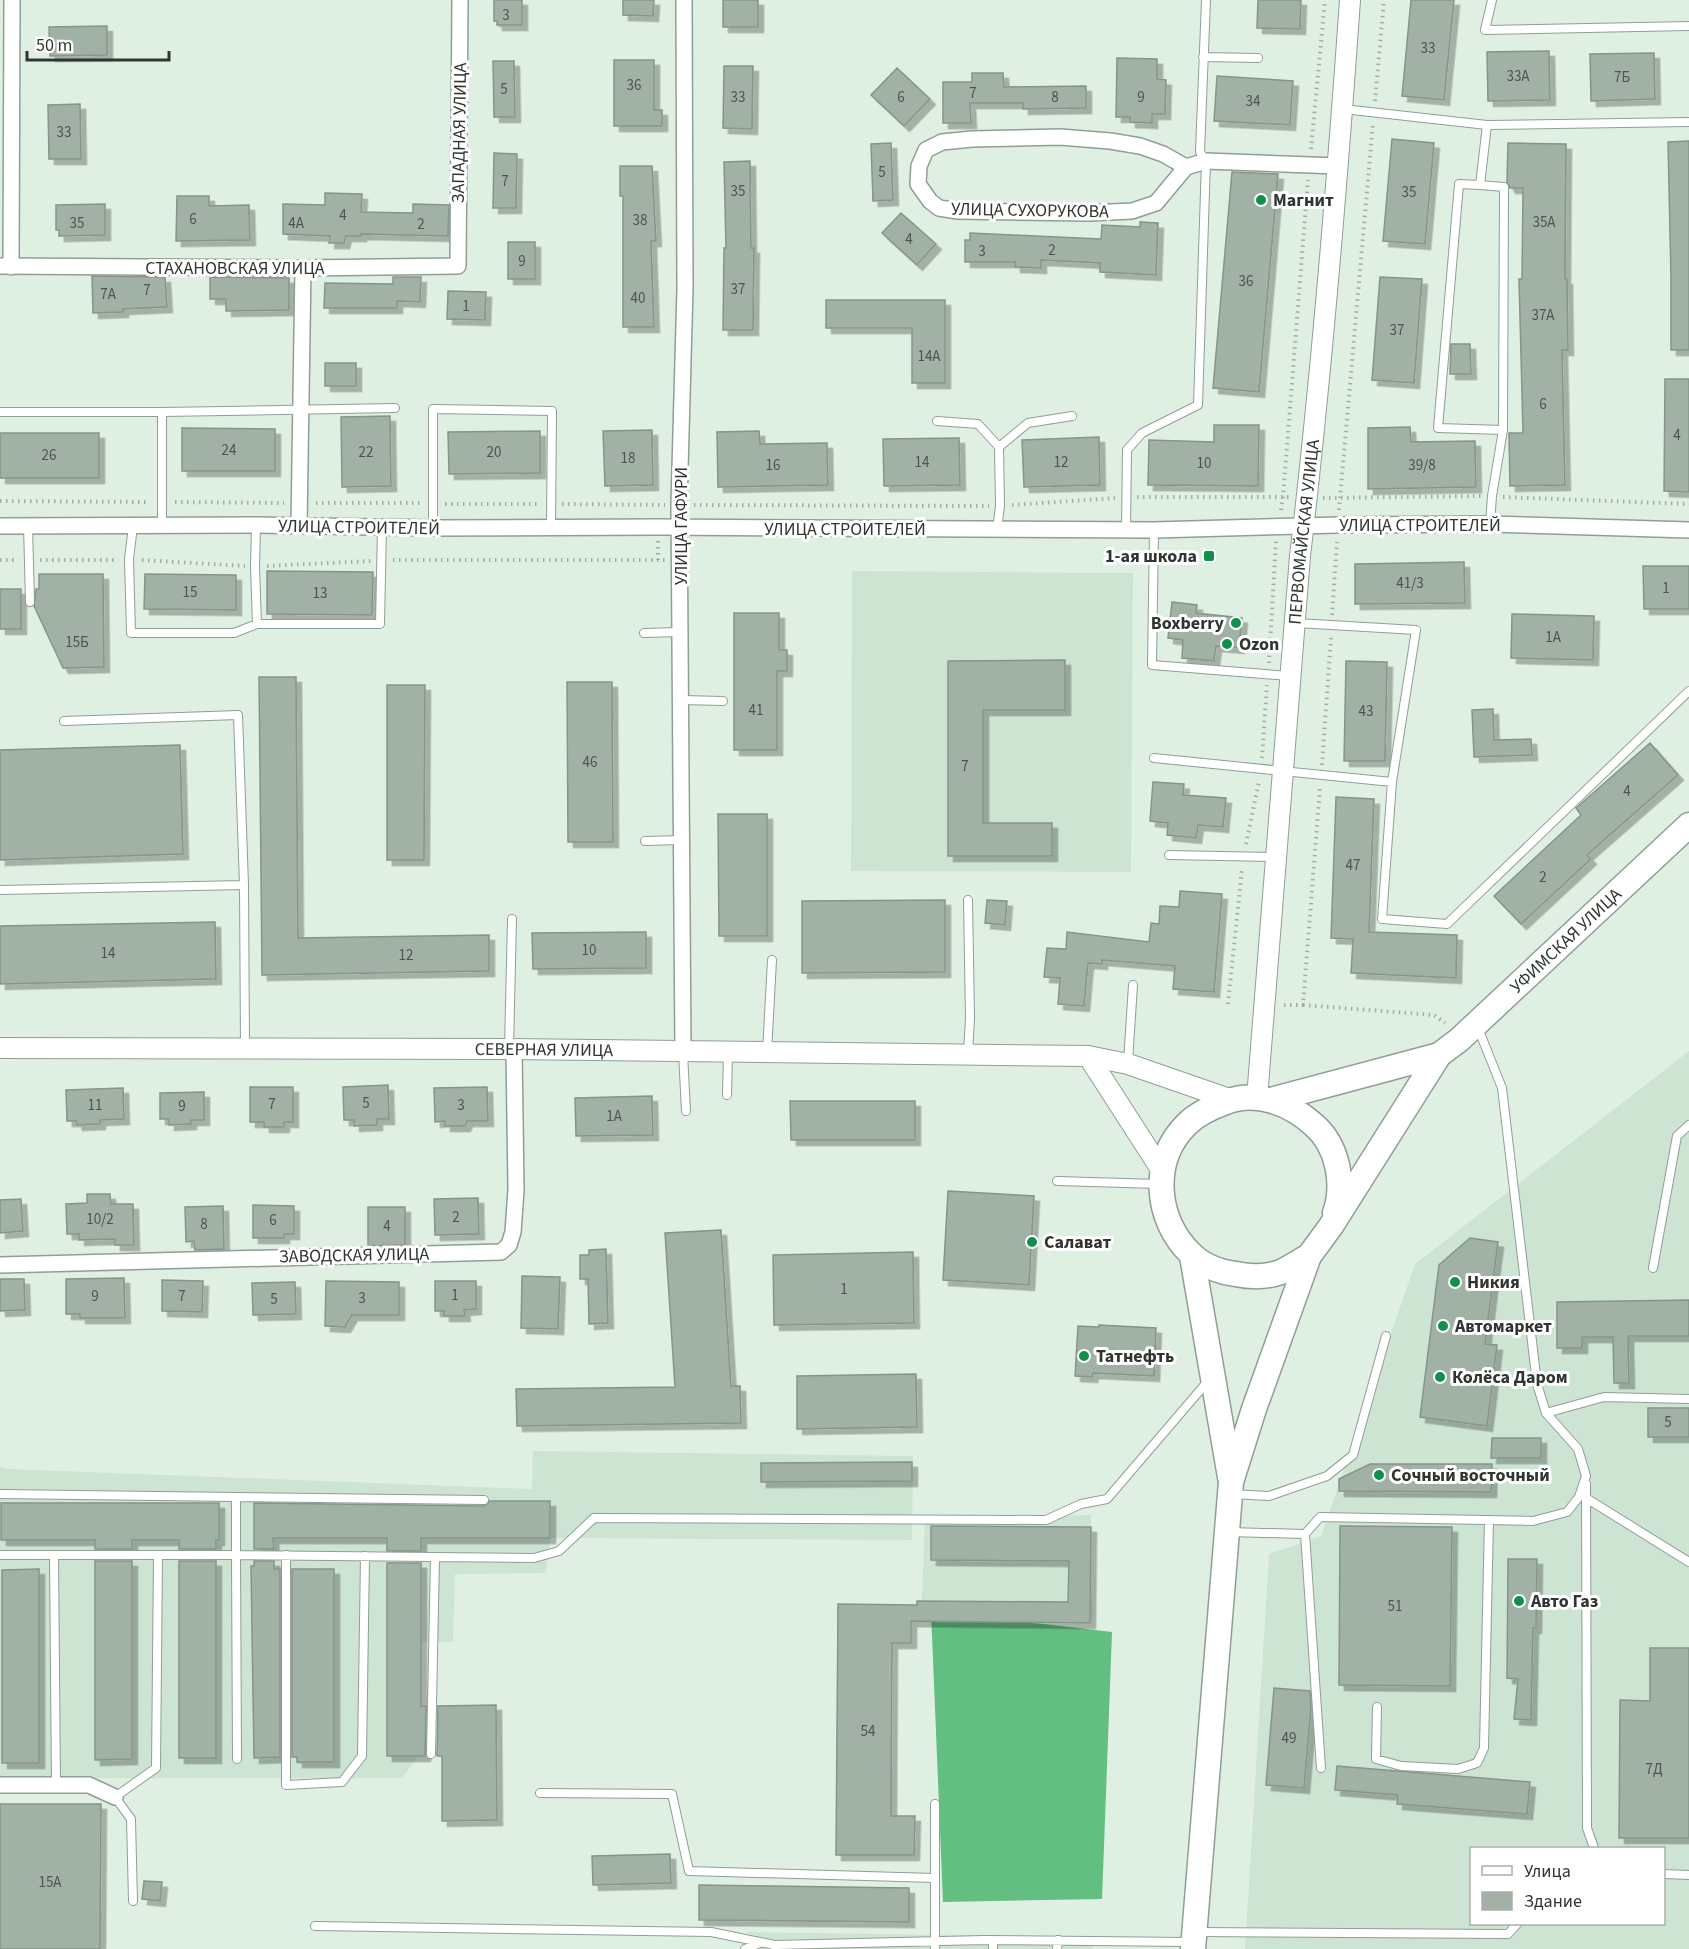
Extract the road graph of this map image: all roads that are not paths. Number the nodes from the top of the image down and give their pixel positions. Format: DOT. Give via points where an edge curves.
graph roads {
  1 [pos="12,0"];
  2 [pos="460,0"];
  3 [pos="684,0"];
  4 [pos="1206,0"];
  5 [pos="1350,0"];
  6 [pos="1492,0"];
  7 [pos="1689,26"];
  8 [pos="1203,57"];
  9 [pos="1258,58"];
  10 [pos="1341,109"];
  11 [pos="1689,122"];
  12 [pos="1487,125"];
  13 [pos="1206,161"];
  14 [pos="1338,166"];
  15 [pos="1186,167"];
  16 [pos="1479,185"];
  17 [pos="6,267"];
  18 [pos="458,267"];
  19 [pos="303,268"];
  20 [pos="395,408"];
  21 [pos="300,409"];
  22 [pos="0,412"];
  23 [pos="162,412"];
  24 [pos="1072,416"];
  25 [pos="936,421"];
  26 [pos="1503,430"];
  27 [pos="999,447"];
  28 [pos="1490,524"];
  29 [pos="256,525"];
  30 [pos="0,526"];
  31 [pos="28,526"];
  32 [pos="133,526"];
  33 [pos="162,526"];
  34 [pos="299,526"];
  35 [pos="1304,526"];
  36 [pos="382,527"];
  37 [pos="433,528"];
  38 [pos="550,528"];
  39 [pos="680,528"];
  40 [pos="997,530"];
  41 [pos="1126,530"];
  42 [pos="1154,530"];
  43 [pos="1689,530"];
  44 [pos="30,602"];
  45 [pos="1295,623"];
  46 [pos="257,624"];
  47 [pos="681,632"];
  48 [pos="644,633"];
  49 [pos="1291,676"];
  50 [pos="1689,691"];
  51 [pos="682,700"];
  52 [pos="723,701"];
  53 [pos="64,721"];
  54 [pos="1154,758"];
  55 [pos="1283,770"];
  56 [pos="1392,782"];
  57 [pos="1689,825"];
  58 [pos="682,840"];
  59 [pos="645,841"];
  60 [pos="1169,855"];
  61 [pos="1277,857"];
  62 [pos="244,885"];
  63 [pos="0,890"];
  64 [pos="968,900"];
  65 [pos="512,919"];
  66 [pos="772,960"];
  67 [pos="1133,985"];
  68 [pos="1476,1023"];
  69 [pos="0,1048"];
  70 [pos="245,1049"];
  71 [pos="512,1049"];
  72 [pos="683,1051"];
  73 [pos="728,1052"];
  74 [pos="767,1052"];
  75 [pos="968,1054"];
  76 [pos="1439,1055"];
  77 [pos="1088,1056"];
  78 [pos="1128,1064"];
  79 [pos="727,1095"];
  80 [pos="1264,1099"];
  81 [pos="1232,1100"];
  82 [pos="686,1111"];
  83 [pos="1689,1125"];
  84 [pos="1162,1178"];
  85 [pos="1057,1181"];
  86 [pos="1331,1226"];
  87 [pos="1192,1256"];
  88 [pos="1308,1256"];
  89 [pos="0,1265"];
  90 [pos="1653,1268"];
  91 [pos="1386,1335"];
  92 [pos="1213,1376"];
  93 [pos="1689,1399"];
  94 [pos="1546,1413"];
  95 [pos="1586,1476"];
  96 [pos="1231,1488"];
  97 [pos="0,1494"];
  98 [pos="236,1497"];
  99 [pos="1586,1498"];
  100 [pos="484,1500"];
  101 [pos="1489,1520"];
  102 [pos="1227,1532"];
  103 [pos="1305,1534"];
  104 [pos="236,1554"];
  105 [pos="0,1555"];
  106 [pos="54,1555"];
  107 [pos="158,1555"];
  108 [pos="286,1555"];
  109 [pos="365,1556"];
  110 [pos="435,1557"];
  111 [pos="1689,1562"];
  112 [pos="1377,1707"];
  113 [pos="431,1754"];
  114 [pos="237,1759"];
  115 [pos="1321,1768"];
  116 [pos="0,1785"];
  117 [pos="56,1785"];
  118 [pos="540,1793"];
  119 [pos="115,1797"];
  120 [pos="935,1804"];
  121 [pos="1594,1847"];
  122 [pos="1665,1875"];
  123 [pos="1689,1875"];
  124 [pos="935,1878"];
  125 [pos="133,1901"];
  126 [pos="1515,1925"];
  127 [pos="315,1926"];
  128 [pos="993,1940"];
  129 [pos="1058,1940"];
  130 [pos="1194,1941"];
  131 [pos="762,1943"];
  132 [pos="935,1945"];
  133 [pos="875,1946"];
  134 [pos="775,1947"];
  135 [pos="818,1947"];
  136 [pos="745,1949"];
  137 [pos="993,1949"];
  138 [pos="1058,1949"];
  1 -- 17 [label="street"];
  2 -- 18 [label="street, ЗАПАДНАЯ УЛИЦА"];
  3 -- 39 [label="street, УЛИЦА ГАФУРИ" via="685,288"];
  4 -- 8 [label="lane"];
  5 -- 10 [label="street, ПЕРВОМАЙСКАЯ УЛИЦА"];
  6 -- 7 [label="lane" via="1485,30"];
  8 -- 9 [label="lane"];
  8 -- 13 [label="lane" via="1200,152"];
  10 -- 12 [label="lane"];
  10 -- 14 [label="street, ПЕРВОМАЙСКАЯ УЛИЦА"];
  11 -- 12 [label="lane"];
  12 -- 16 [label="lane"];
  13 -- 14 [label="street"];
  13 -- 15 [label="street"];
  13 -- 41 [label="lane" via="1198,405 1142,433 1127,450"];
  14 -- 35 [label="street, ПЕРВОМАЙСКАЯ УЛИЦА"];
  15 -- 15 [label="street, УЛИЦА СУХОРУКОВА" via="1155,203 1132,211 958,211 939,208 918,184 919,166 926,150 942,142 972,139 1060,137 1110,141 1140,146"];
  16 -- 26 [label="lane" via="1504,187"];
  16 -- 26 [label="lane" via="1459,184 1438,428"];
  17 -- 19 [label="street, СТАХАНОВСКАЯ УЛИЦА"];
  18 -- 19 [label="street, СТАХАНОВСКАЯ УЛИЦА"];
  19 -- 21 [label="street"];
  20 -- 21 [label="lane"];
  21 -- 23 [label="lane"];
  21 -- 34 [label="street"];
  22 -- 23 [label="lane"];
  23 -- 33 [label="lane"];
  24 -- 27 [label="lane" via="1028,423"];
  25 -- 27 [label="lane" via="978,424"];
  26 -- 28 [label="lane"];
  27 -- 40 [label="lane"];
  28 -- 35 [label="street, УЛИЦА СТРОИТЕЛЕЙ"];
  28 -- 43 [label="street, УЛИЦА СТРОИТЕЛЕЙ"];
  29 -- 33 [label="street, УЛИЦА СТРОИТЕЛЕЙ"];
  29 -- 34 [label="street, УЛИЦА СТРОИТЕЛЕЙ"];
  29 -- 46 [label="lane"];
  30 -- 31 [label="street, УЛИЦА СТРОИТЕЛЕЙ"];
  31 -- 32 [label="street, УЛИЦА СТРОИТЕЛЕЙ"];
  31 -- 44 [label="lane"];
  32 -- 33 [label="street, УЛИЦА СТРОИТЕЛЕЙ"];
  32 -- 46 [label="lane" via="129,559 131,633 234,633"];
  34 -- 36 [label="street, УЛИЦА СТРОИТЕЛЕЙ"];
  35 -- 42 [label="street, УЛИЦА СТРОИТЕЛЕЙ"];
  35 -- 45 [label="street, ПЕРВОМАЙСКАЯ УЛИЦА"];
  36 -- 37 [label="street, УЛИЦА СТРОИТЕЛЕЙ"];
  36 -- 46 [label="lane" via="380,624"];
  37 -- 38 [label="street, УЛИЦА СТРОИТЕЛЕЙ"];
  37 -- 38 [label="lane" via="433,409 552,411"];
  38 -- 39 [label="street, УЛИЦА СТРОИТЕЛЕЙ"];
  39 -- 40 [label="street, УЛИЦА СТРОИТЕЛЕЙ"];
  39 -- 47 [label="street, УЛИЦА ГАФУРИ"];
  40 -- 41 [label="street, УЛИЦА СТРОИТЕЛЕЙ"];
  41 -- 42 [label="street, УЛИЦА СТРОИТЕЛЕЙ"];
  42 -- 49 [label="lane" via="1152,665"];
  45 -- 49 [label="street, ПЕРВОМАЙСКАЯ УЛИЦА"];
  45 -- 56 [label="lane" via="1416,630"];
  47 -- 48 [label="lane"];
  47 -- 51 [label="street, УЛИЦА ГАФУРИ"];
  49 -- 55 [label="street, ПЕРВОМАЙСКАЯ УЛИЦА"];
  50 -- 56 [label="lane" via="1447,924 1382,919"];
  51 -- 52 [label="lane"];
  51 -- 58 [label="street, УЛИЦА ГАФУРИ"];
  53 -- 62 [label="lane" via="238,715"];
  54 -- 55 [label="lane"];
  55 -- 56 [label="lane"];
  55 -- 61 [label="street, ПЕРВОМАЙСКАЯ УЛИЦА"];
  57 -- 68 [label="main road, УФИМСКАЯ УЛИЦА"];
  58 -- 59 [label="lane"];
  58 -- 72 [label="street, УЛИЦА ГАФУРИ"];
  60 -- 61 [label="lane"];
  61 -- 80 [label="street, ПЕРВОМАЙСКАЯ УЛИЦА"];
  62 -- 63 [label="lane"];
  62 -- 70 [label="lane"];
  64 -- 75 [label="lane"];
  65 -- 71 [label="lane"];
  66 -- 74 [label="lane"];
  67 -- 78 [label="lane"];
  68 -- 76 [label="main road, УФИМСКАЯ УЛИЦА"];
  68 -- 94 [label="lane" via="1502,1088 1538,1384"];
  69 -- 70 [label="street, СЕВЕРНАЯ УЛИЦА"];
  70 -- 71 [label="street, СЕВЕРНАЯ УЛИЦА"];
  71 -- 72 [label="street, СЕВЕРНАЯ УЛИЦА"];
  71 -- 89 [label="street, ЗАВОДСКАЯ УЛИЦА" via="515,1200 513,1232 509,1245 501,1252"];
  72 -- 73 [label="street, СЕВЕРНАЯ УЛИЦА"];
  72 -- 82 [label="lane"];
  73 -- 74 [label="street, СЕВЕРНАЯ УЛИЦА"];
  73 -- 79 [label="lane"];
  74 -- 75 [label="street, СЕВЕРНАЯ УЛИЦА"];
  75 -- 77 [label="street, СЕВЕРНАЯ УЛИЦА"];
  76 -- 80 [label="main road"];
  76 -- 86 [label="main road"];
  77 -- 78 [label="street, СЕВЕРНАЯ УЛИЦА"];
  77 -- 84 [label="street"];
  78 -- 81 [label="street, СЕВЕРНАЯ УЛИЦА"];
  80 -- 81 [label="main road"];
  80 -- 86 [label="main road" via="1296,1110 1316,1126 1331,1148 1339,1174 1339,1201"];
  81 -- 84 [label="main road" via="1207,1109 1186,1125 1170,1146"];
  83 -- 90 [label="lane" via="1677,1136"];
  84 -- 85 [label="lane"];
  84 -- 87 [label="main road" via="1162,1202 1172,1231"];
  86 -- 88 [label="main road"];
  87 -- 88 [label="main road" via="1219,1271 1250,1277 1281,1272"];
  87 -- 92 [label="main road"];
  88 -- 96 [label="main road" via="1254,1409"];
  91 -- 96 [label="lane" via="1353,1455 1327,1476 1269,1496"];
  92 -- 96 [label="main road"];
  92 -- 110 [label="lane" via="1107,1499 1081,1504 1046,1520 594,1518 559,1551 534,1558"];
  93 -- 94 [label="lane" via="1604,1397"];
  94 -- 95 [label="lane" via="1578,1449"];
  95 -- 99 [label="lane"];
  95 -- 101 [label="lane" via="1579,1497 1567,1512 1533,1521"];
  96 -- 102 [label="main road"];
  97 -- 98 [label="lane"];
  98 -- 100 [label="lane"];
  98 -- 104 [label="lane"];
  99 -- 111 [label="lane"];
  99 -- 121 [label="lane" via="1587,1828"];
  101 -- 103 [label="lane" via="1320,1517"];
  101 -- 112 [label="lane" via="1484,1748 1477,1763 1458,1769 1401,1766 1376,1759"];
  102 -- 103 [label="lane"];
  102 -- 130 [label="main road"];
  103 -- 115 [label="lane"];
  104 -- 107 [label="lane"];
  104 -- 108 [label="lane"];
  104 -- 114 [label="lane"];
  105 -- 106 [label="lane"];
  106 -- 107 [label="lane"];
  106 -- 117 [label="lane"];
  107 -- 119 [label="lane" via="156,1768"];
  108 -- 109 [label="lane"];
  108 -- 109 [label="lane" via="286,1785 342,1782 363,1756"];
  109 -- 110 [label="lane"];
  110 -- 113 [label="lane"];
  116 -- 117 [label="street"];
  117 -- 119 [label="street" via="89,1785"];
  118 -- 124 [label="lane" via="672,1794 689,1871"];
  119 -- 125 [label="lane" via="131,1819"];
  120 -- 124 [label="lane"];
  122 -- 123 [label="lane"];
  124 -- 132 [label="lane"];
  126 -- 130 [label="lane" via="1508,1934"];
  127 -- 131 [label="lane" via="711,1932"];
  128 -- 129 [label="lane"];
  128 -- 132 [label="lane"];
  128 -- 137 [label="lane"];
  129 -- 130 [label="lane"];
  129 -- 138 [label="lane"];
  131 -- 134 [label="lane"];
  131 -- 136 [label="lane"];
  132 -- 133 [label="lane"];
  133 -- 135 [label="lane"];
  134 -- 135 [label="lane"];
}
